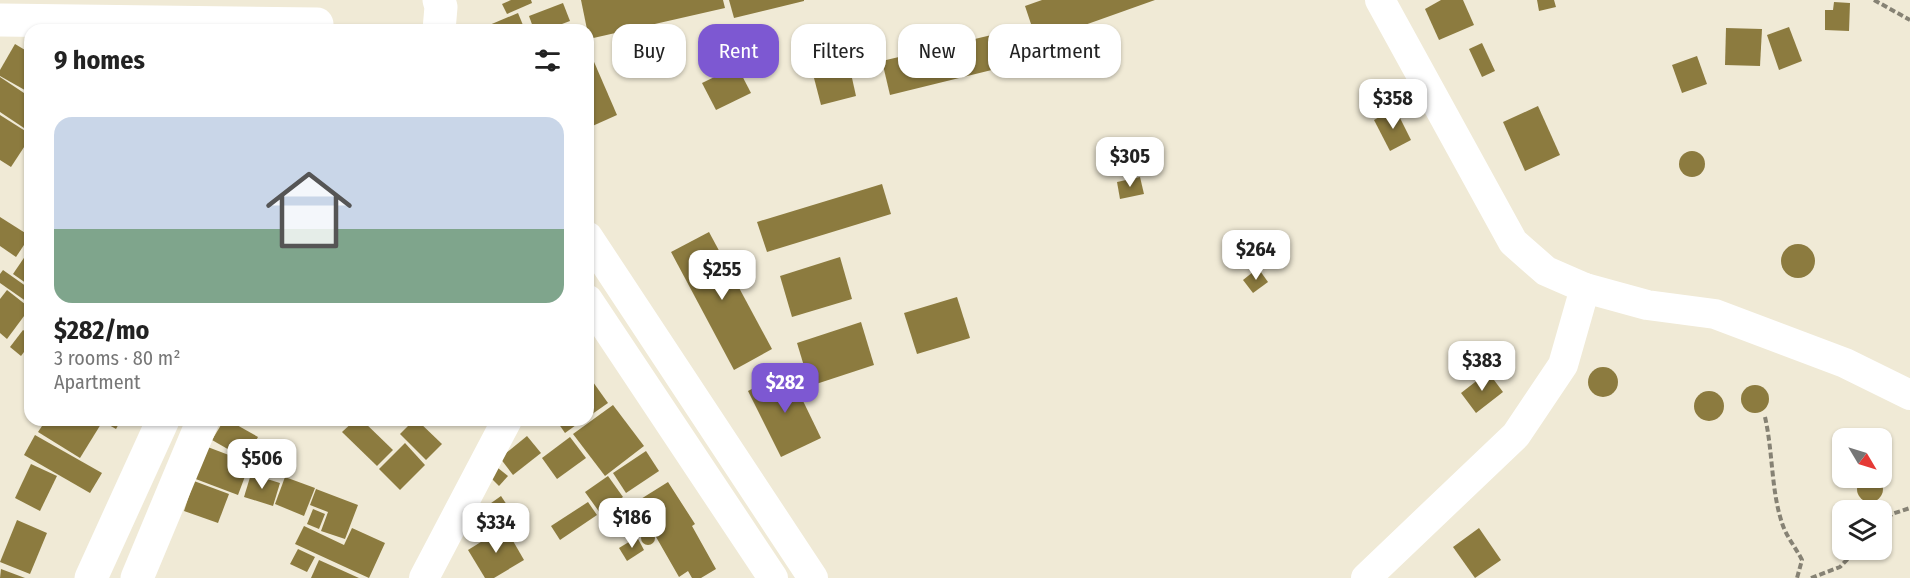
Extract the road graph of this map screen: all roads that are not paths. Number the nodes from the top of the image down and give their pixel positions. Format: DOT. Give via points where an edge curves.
graph roads {
  1 [pos="1380,0"];
  2 [pos="318,18"];
  3 [pos="0,20"];
  4 [pos="594,246"];
  5 [pos="1585,288"];
  6 [pos="625,292"];
  7 [pos="594,307"];
  8 [pos="594,315"];
  9 [pos="1910,395"];
  10 [pos="161,426"];
  11 [pos="200,426"];
  12 [pos="504,426"];
  13 [pos="432,573"];
  14 [pos="101,575"];
  15 [pos="136,578"];
  16 [pos="773,578"];
  17 [pos="813,578"];
  18 [pos="1366,578"];
  1 -- 5 [label="street" via="1513,242 1546,271"];
  2 -- 3 [label="main road"];
  4 -- 6 [label="street"];
  5 -- 9 [label="street" via="1647,305 1715,314 1845,363"];
  5 -- 18 [label="street" via="1563,365 1516,435"];
  6 -- 7 [label="street"];
  6 -- 17 [label="street"];
  8 -- 16 [label="street"];
  10 -- 14 [label="main road"];
  11 -- 15 [label="main road"];
  12 -- 13 [label="street"];
}
